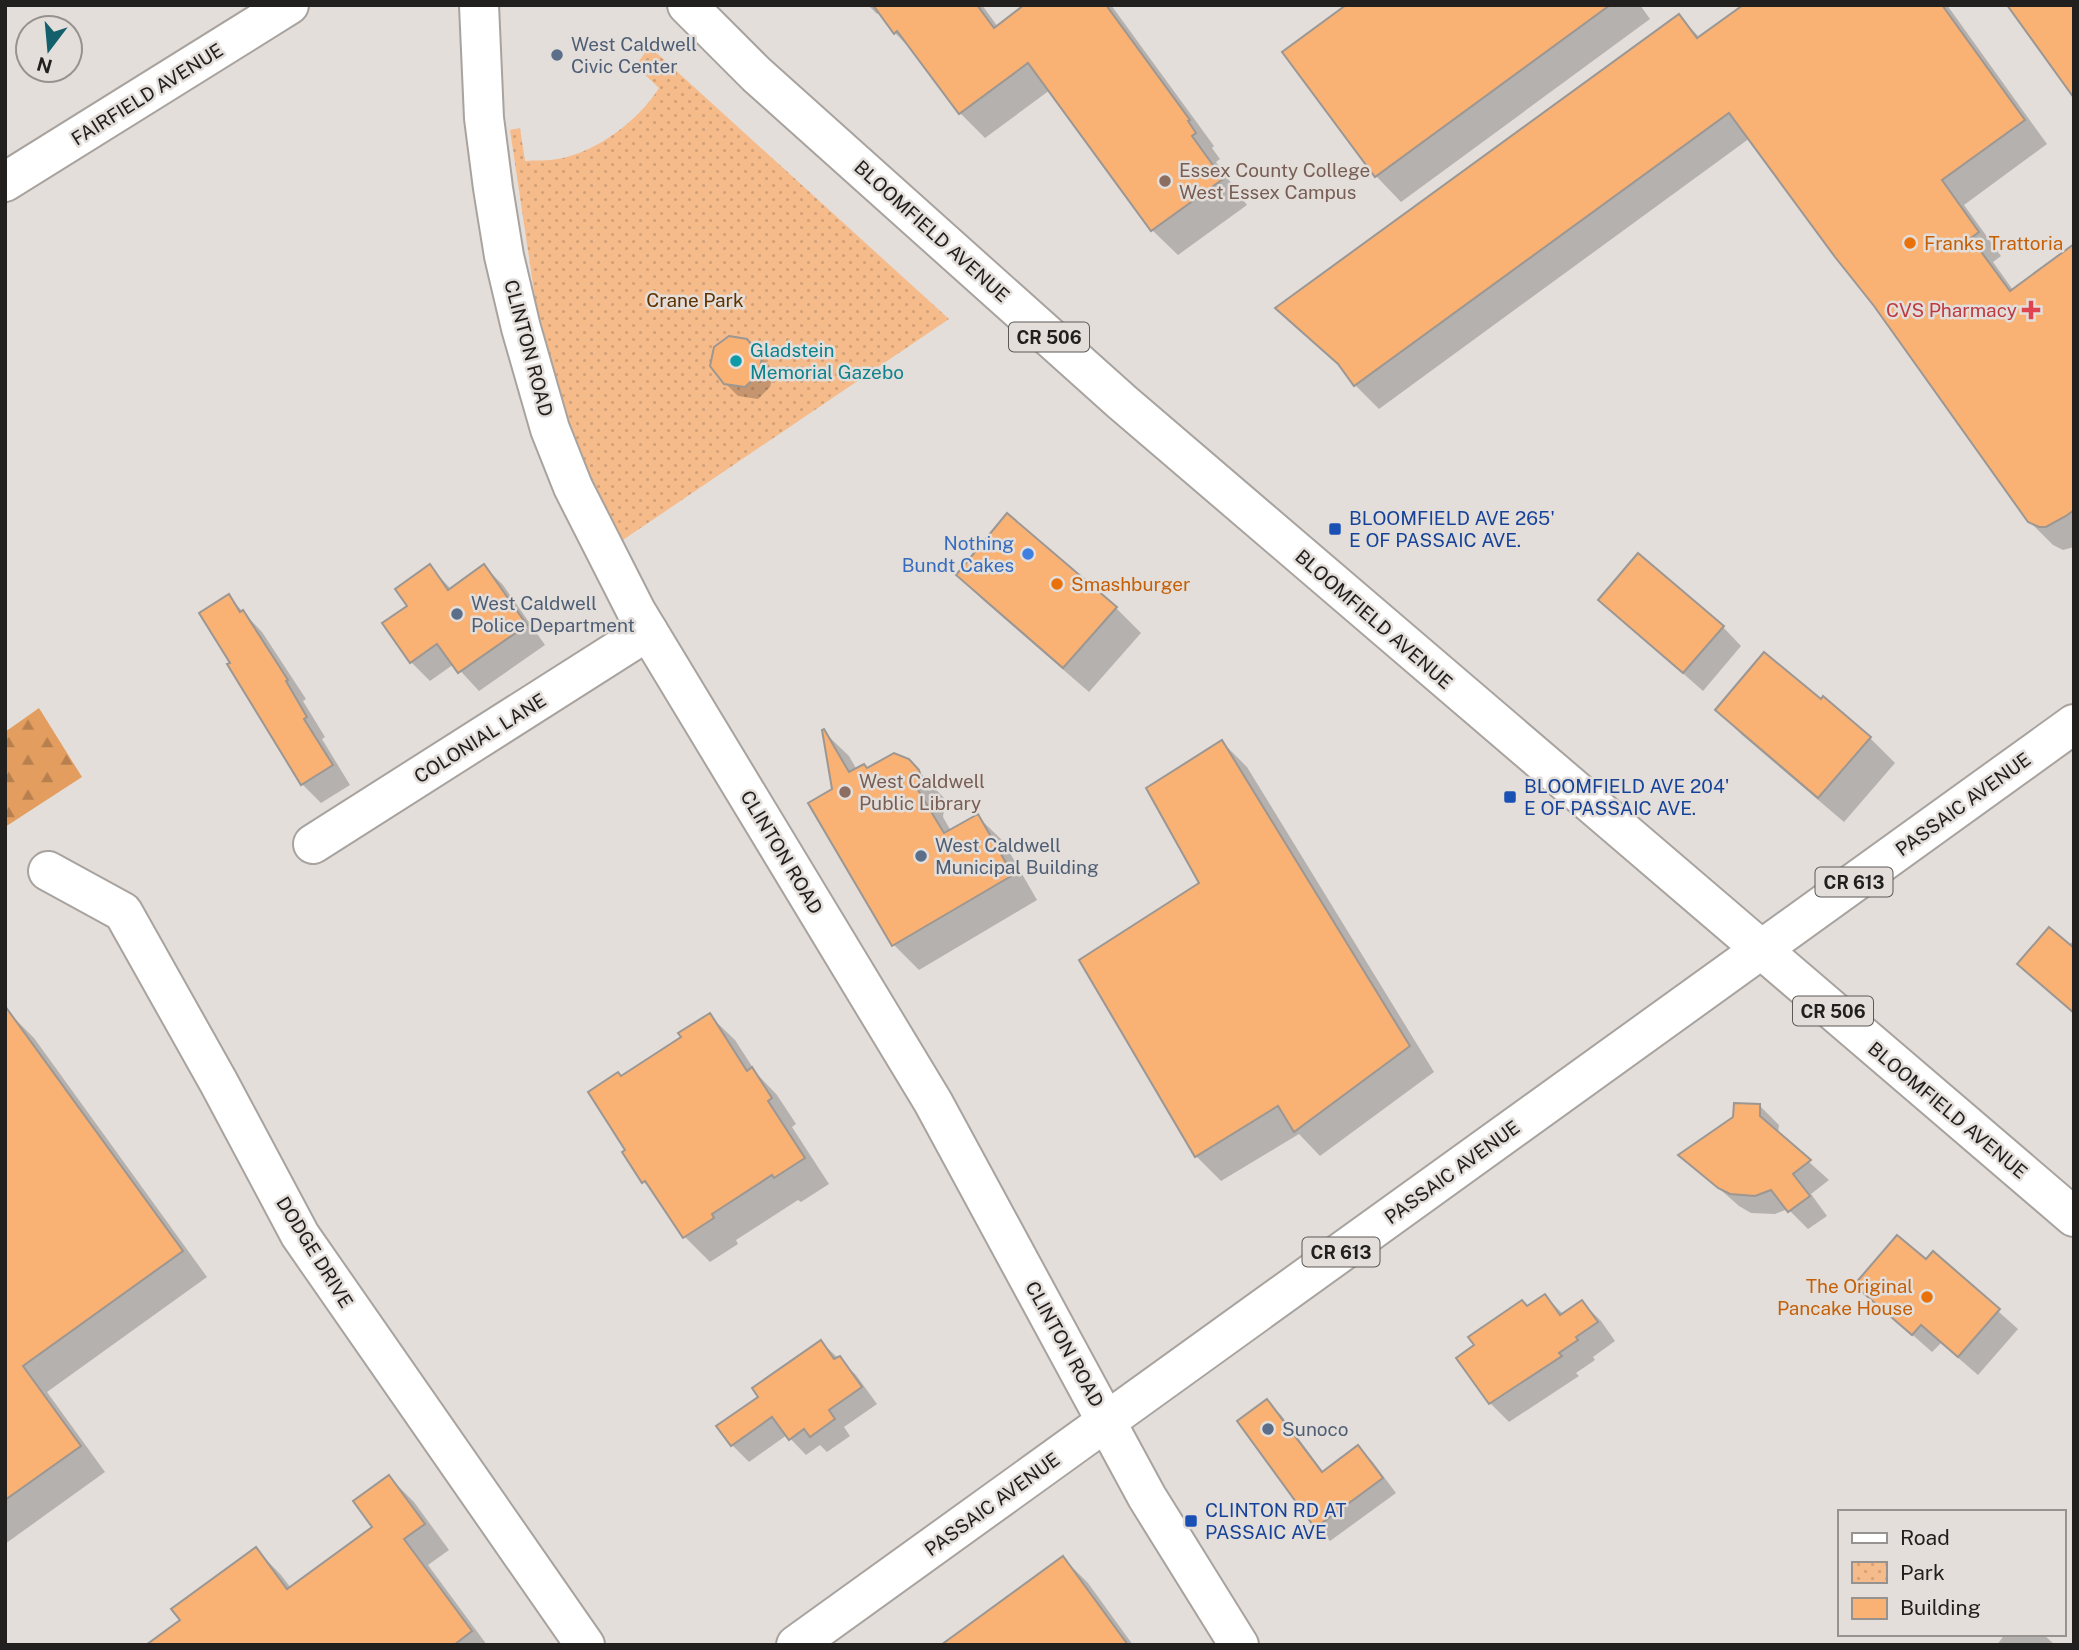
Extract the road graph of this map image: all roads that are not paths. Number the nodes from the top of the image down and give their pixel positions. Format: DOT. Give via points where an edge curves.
graph roads {
  1 [pos="289,5"];
  2 [pos="479,5"];
  3 [pos="687,5"];
  4 [pos="5,182"];
  5 [pos="648,631"];
  6 [pos="2074,724"];
  7 [pos="313,845"];
  8 [pos="48,871"];
  9 [pos="1761,950"];
  10 [pos="2074,1217"];
  11 [pos="1107,1421"];
  12 [pos="585,1645"];
  13 [pos="796,1645"];
  14 [pos="1239,1645"];
  1 -- 4 [label="street, FAIRFIELD AVENUE"];
  2 -- 5 [label="street, CLINTON ROAD" via="484,118 493,188 521,328 573,487"];
  3 -- 9 [label="street, BLOOMFIELD AVENUE / CR 506" via="757,75 1122,402"];
  5 -- 7 [label="street, COLONIAL LANE"];
  5 -- 11 [label="street, CLINTON ROAD" via="933,1102"];
  6 -- 9 [label="street, PASSAIC AVENUE / CR 613"];
  8 -- 12 [label="street, DODGE DRIVE" via="123,912 300,1234"];
  9 -- 10 [label="street, BLOOMFIELD AVENUE / CR 506"];
  9 -- 11 [label="street, PASSAIC AVENUE / CR 613"];
  11 -- 13 [label="street, PASSAIC AVENUE / CR 613"];
  11 -- 14 [label="street, CLINTON ROAD" via="1147,1497"];
}
